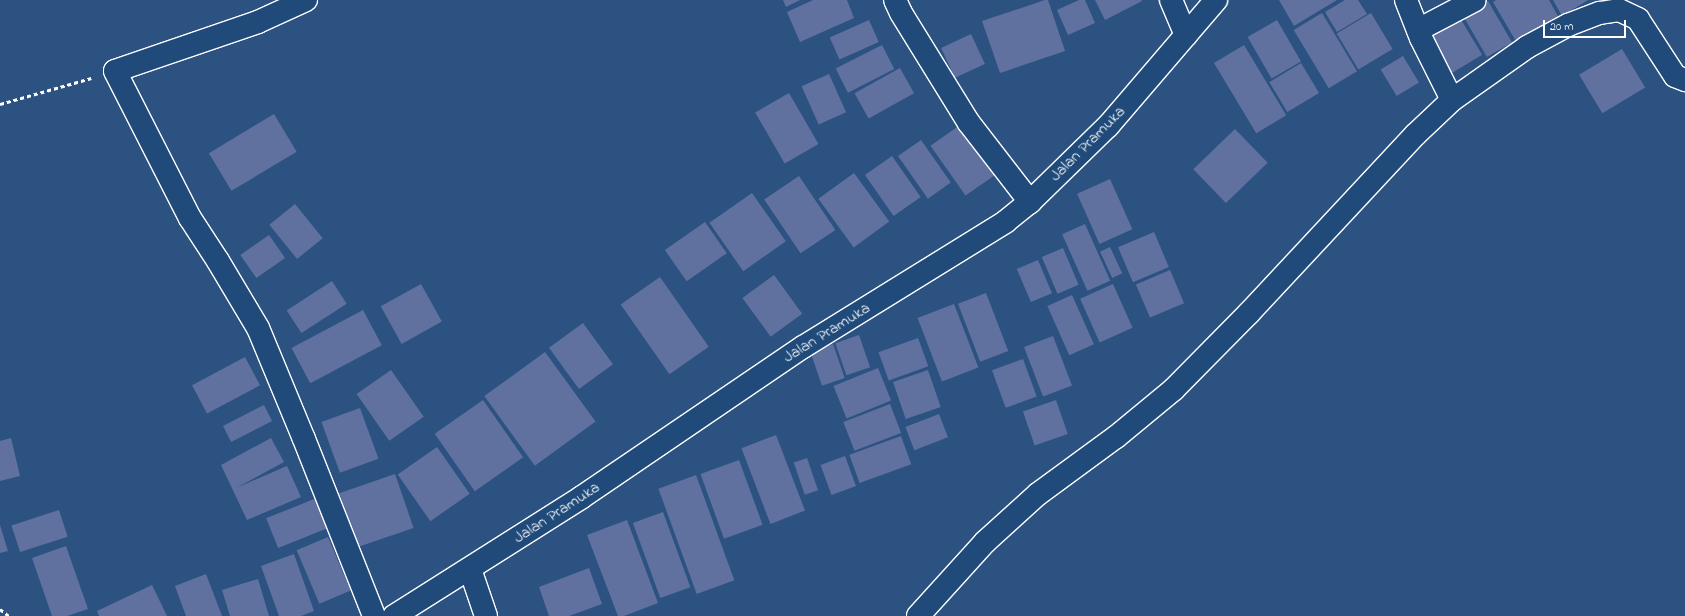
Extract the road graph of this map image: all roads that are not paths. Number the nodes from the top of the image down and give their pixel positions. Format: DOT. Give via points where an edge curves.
graph roads {
  1 [pos="306,0"];
  2 [pos="895,0"];
  3 [pos="1171,0"];
  4 [pos="1216,0"];
  5 [pos="1406,0"];
  6 [pos="1475,0"];
  7 [pos="1418,30"];
  8 [pos="1186,35"];
  9 [pos="1685,80"];
  10 [pos="1452,100"];
  11 [pos="1030,202"];
  12 [pos="470,569"];
  13 [pos="374,616"];
  14 [pos="394,616"];
  15 [pos="486,616"];
  16 [pos="918,616"];
  1 -- 13 [label="street" via="258,22 115,71 190,218 258,328"];
  2 -- 11 [label="street" via="969,123"];
  3 -- 8 [label="street"];
  4 -- 8 [label="street, Jalan Pramuka"];
  5 -- 7 [label="street"];
  6 -- 7 [label="street"];
  7 -- 10 [label="street"];
  8 -- 11 [label="street, Jalan Pramuka" via="1108,126"];
  9 -- 10 [label="street" via="1675,76 1638,19 1619,10 1600,13 1568,24 1527,47"];
  10 -- 16 [label="street" via="1415,135 1249,313 1174,389 1116,437 1038,494 985,542"];
  11 -- 12 [label="street, Jalan Pramuka" via="1005,222 803,347 582,497"];
  12 -- 14 [label="street, Jalan Pramuka"];
  12 -- 15 [label="street"];
}
